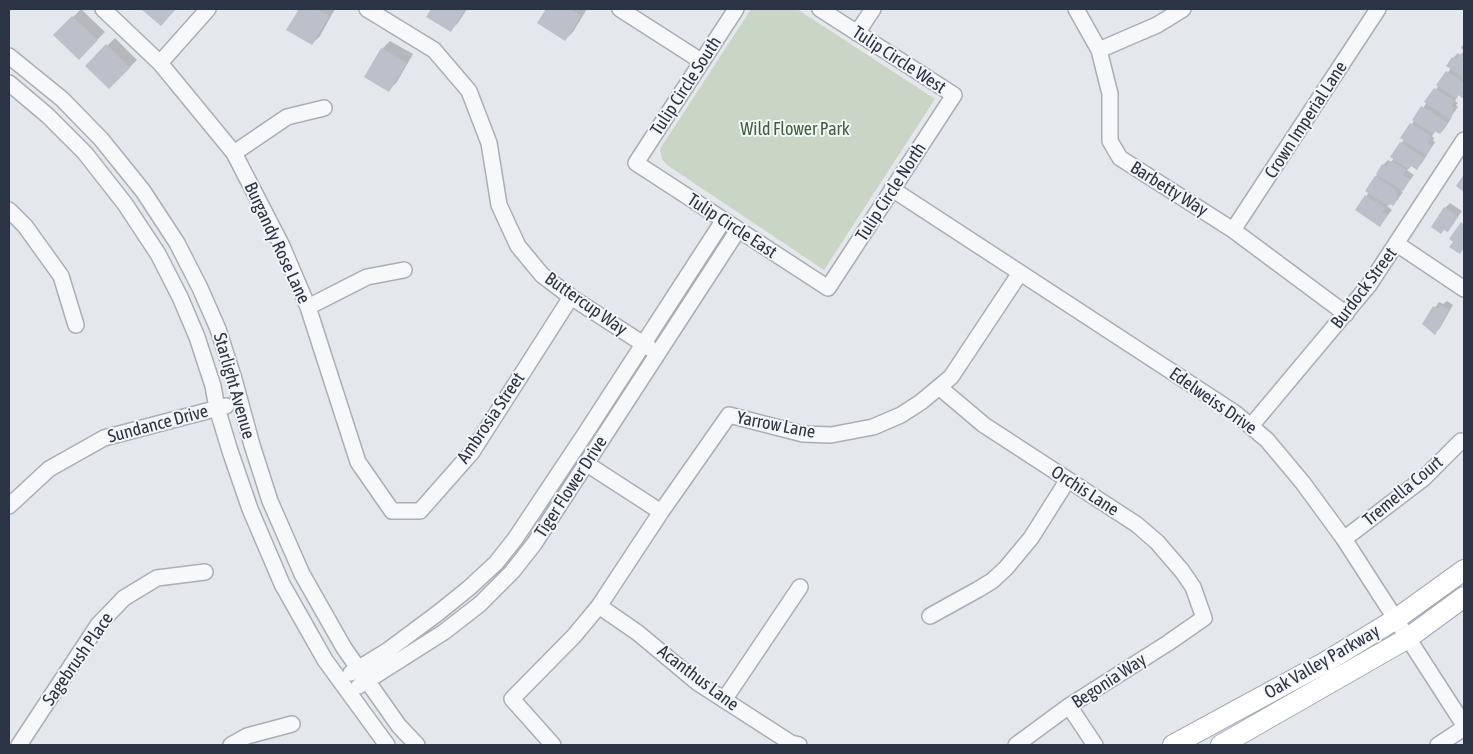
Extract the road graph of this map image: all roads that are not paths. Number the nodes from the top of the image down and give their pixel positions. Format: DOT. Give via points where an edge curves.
graph roads {
  1 [pos="103,9"];
  2 [pos="208,9"];
  3 [pos="367,9"];
  4 [pos="620,9"];
  5 [pos="736,9"];
  6 [pos="820,9"];
  7 [pos="873,9"];
  8 [pos="1076,9"];
  9 [pos="1184,9"];
  10 [pos="1378,9"];
  11 [pos="857,33"];
  12 [pos="1100,50"];
  13 [pos="9,56"];
  14 [pos="702,61"];
  15 [pos="160,63"];
  16 [pos="9,83"];
  17 [pos="954,95"];
  18 [pos="324,108"];
  19 [pos="1464,140"];
  20 [pos="234,153"];
  21 [pos="636,163"];
  22 [pos="892,189"];
  23 [pos="9,210"];
  24 [pos="723,221"];
  25 [pos="738,230"];
  26 [pos="1233,230"];
  27 [pos="1397,244"];
  28 [pos="404,270"];
  29 [pos="1020,273"];
  30 [pos="828,288"];
  31 [pos="1464,288"];
  32 [pos="571,297"];
  33 [pos="308,307"];
  34 [pos="1346,314"];
  35 [pos="76,325"];
  36 [pos="643,344"];
  37 [pos="658,354"];
  38 [pos="940,387"];
  39 [pos="240,403"];
  40 [pos="218,408"];
  41 [pos="1251,426"];
  42 [pos="1461,441"];
  43 [pos="587,464"];
  44 [pos="1067,480"];
  45 [pos="9,506"];
  46 [pos="392,511"];
  47 [pos="661,512"];
  48 [pos="1344,539"];
  49 [pos="1464,570"];
  50 [pos="205,572"];
  51 [pos="800,587"];
  52 [pos="1464,597"];
  53 [pos="599,606"];
  54 [pos="930,616"];
  55 [pos="1204,618"];
  56 [pos="1396,619"];
  57 [pos="1408,638"];
  58 [pos="363,675"];
  59 [pos="345,686"];
  60 [pos="724,700"];
  61 [pos="1069,706"];
  62 [pos="292,724"];
  63 [pos="1464,727"];
  64 [pos="19,745"];
  65 [pos="231,745"];
  66 [pos="387,745"];
  67 [pos="417,745"];
  68 [pos="553,745"];
  69 [pos="799,745"];
  70 [pos="1016,745"];
  71 [pos="1095,745"];
  72 [pos="1174,745"];
  73 [pos="1221,745"];
  74 [pos="1438,745"];
  1 -- 15 [label="street, Burgandy Rose Lane"];
  2 -- 15 [label="street"];
  3 -- 32 [label="street, Buttercup Way" via="434,50 469,91 489,143 499,206 518,246 542,274"];
  4 -- 14 [label="street"];
  5 -- 14 [label="street, Tulip Circle South"];
  6 -- 11 [label="street, Tulip Circle West"];
  7 -- 11 [label="street"];
  8 -- 12 [label="street, Barbetty Way"];
  9 -- 12 [label="street" via="1157,25"];
  10 -- 26 [label="street, Crown Imperial Lane"];
  11 -- 17 [label="street, Tulip Circle West"];
  12 -- 26 [label="street, Barbetty Way" via="1110,94 1110,141 1120,158"];
  13 -- 39 [label="street, Starlight Avenue" via="62,98 143,191 177,243 200,288 218,329"];
  14 -- 21 [label="street, Tulip Circle South"];
  15 -- 20 [label="street, Burgandy Rose Lane"];
  16 -- 40 [label="street, Starlight Avenue" via="47,115 85,154 126,204 180,297 197,337"];
  17 -- 22 [label="street, Tulip Circle North"];
  18 -- 20 [label="street" via="287,117"];
  19 -- 27 [label="street, Burdock Street"];
  20 -- 33 [label="street, Burgandy Rose Lane" via="282,246"];
  21 -- 24 [label="street, Tulip Circle East"];
  22 -- 29 [label="street, Edelweiss Drive"];
  22 -- 30 [label="street, Tulip Circle North"];
  23 -- 35 [label="street" via="62,276"];
  24 -- 25 [label="street, Tulip Circle East"];
  24 -- 36 [label="street, Tiger Flower Drive"];
  25 -- 30 [label="street, Tulip Circle East"];
  25 -- 37 [label="street, Tiger Flower Drive"];
  26 -- 34 [label="street, Barbetty Way"];
  27 -- 31 [label="street"];
  27 -- 34 [label="street, Burdock Street"];
  28 -- 33 [label="street" via="368,277"];
  29 -- 38 [label="street, Yarrow Lane" via="951,377"];
  29 -- 41 [label="street, Edelweiss Drive"];
  32 -- 36 [label="street, Buttercup Way"];
  32 -- 46 [label="street, Ambrosia Street" via="472,452 420,511"];
  33 -- 46 [label="street, Burgandy Rose Lane" via="358,462"];
  34 -- 41 [label="street, Burdock Street"];
  36 -- 37 [label="street, Buttercup Way"];
  36 -- 58 [label="street, Tiger Flower Drive" via="496,562 469,588 387,651"];
  37 -- 43 [label="street, Tiger Flower Drive"];
  38 -- 44 [label="street, Orchis Lane" via="984,425"];
  38 -- 47 [label="street, Yarrow Lane" via="901,414 872,427 838,434 803,434 729,415"];
  39 -- 40 [label="street, Sundance Drive"];
  39 -- 58 [label="street, Starlight Avenue" via="270,501 302,574"];
  40 -- 45 [label="street, Sundance Drive" via="104,438 49,469"];
  40 -- 59 [label="street, Starlight Avenue" via="250,509 282,584 325,660"];
  41 -- 48 [label="street, Edelweiss Drive" via="1303,483"];
  42 -- 48 [label="street, Tremella Court" via="1424,478"];
  43 -- 47 [label="street"];
  43 -- 58 [label="street, Tiger Flower Drive" via="534,544 480,604 444,632"];
  44 -- 54 [label="street" via="1030,538 1006,568 985,586"];
  44 -- 55 [label="street, Orchis Lane" via="1136,524 1157,542 1193,587"];
  47 -- 53 [label="street, Yarrow Lane"];
  48 -- 56 [label="street, Edelweiss Drive"];
  49 -- 56 [label="main road, Oak Valley Parkway"];
  50 -- 64 [label="street, Sagebrush Place" via="157,578 124,598 98,625"];
  51 -- 60 [label="street"];
  52 -- 57 [label="main road, Oak Valley Parkway"];
  53 -- 60 [label="street, Acanthus Lane" via="638,632"];
  53 -- 68 [label="street, Yarrow Lane" via="512,699"];
  55 -- 61 [label="street, Begonia Way"];
  56 -- 57 [label="street, Edelweiss Drive"];
  56 -- 72 [label="main road, Oak Valley Parkway" via="1324,663"];
  57 -- 63 [label="street, Edelweiss Drive"];
  57 -- 73 [label="main road, Oak Valley Parkway"];
  58 -- 59 [label="street, Tiger Flower Drive"];
  58 -- 67 [label="street, Starlight Avenue" via="399,726"];
  59 -- 66 [label="street, Starlight Avenue"];
  60 -- 69 [label="street, Acanthus Lane"];
  61 -- 70 [label="street, Begonia Way"];
  61 -- 71 [label="street"];
  62 -- 65 [label="street" via="247,736"];
  63 -- 74 [label="street"];
}
